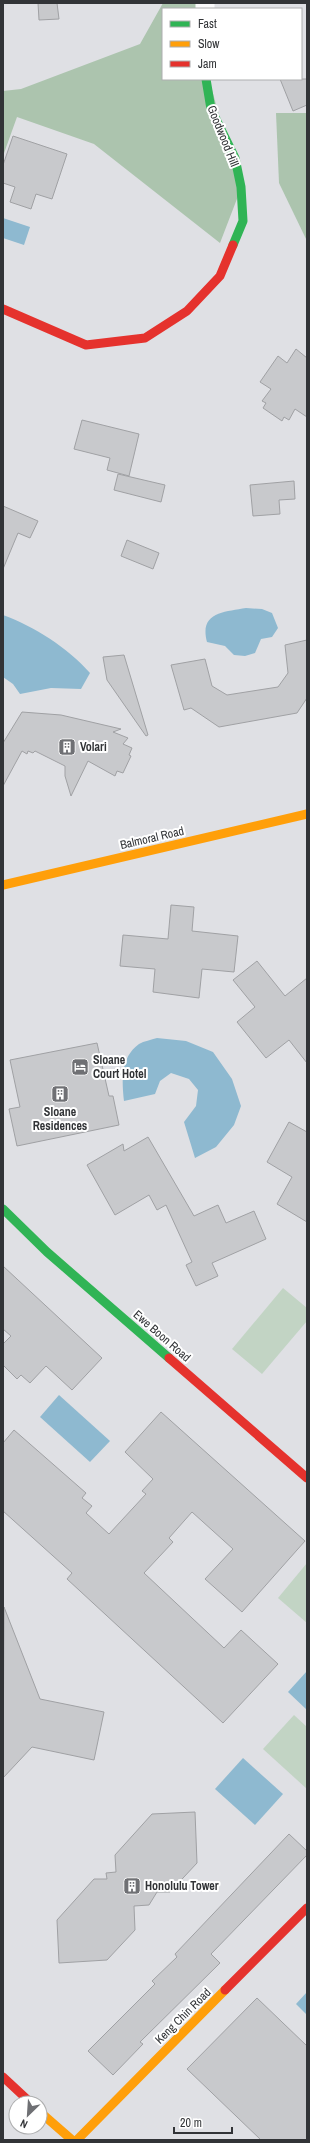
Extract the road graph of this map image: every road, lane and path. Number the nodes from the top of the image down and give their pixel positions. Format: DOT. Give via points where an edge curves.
graph roads {
  1 [pos="206,80"];
  2 [pos="3,309"];
  3 [pos="307,814"];
  4 [pos="3,886"];
  5 [pos="3,1209"];
  6 [pos="307,1478"];
  7 [pos="307,1908"];
  8 [pos="3,2077"];
  9 [pos="22,2095"];
  10 [pos="48,2119"];
  11 [pos="72,2140"];
  12 [pos="77,2140"];
  1 -- 2 [label="main road, Goodwood Hill" via="211,109 235,158 241,187 243,221 220,276 187,311 145,338 86,345"];
  3 -- 4 [label="main road, Balmoral Road"];
  5 -- 6 [label="main road, Ewe Boon Road" via="47,1252"];
  7 -- 12 [label="main road, Keng Chin Road"];
  8 -- 9 [label="main road"];
  10 -- 11 [label="main road"];
}
